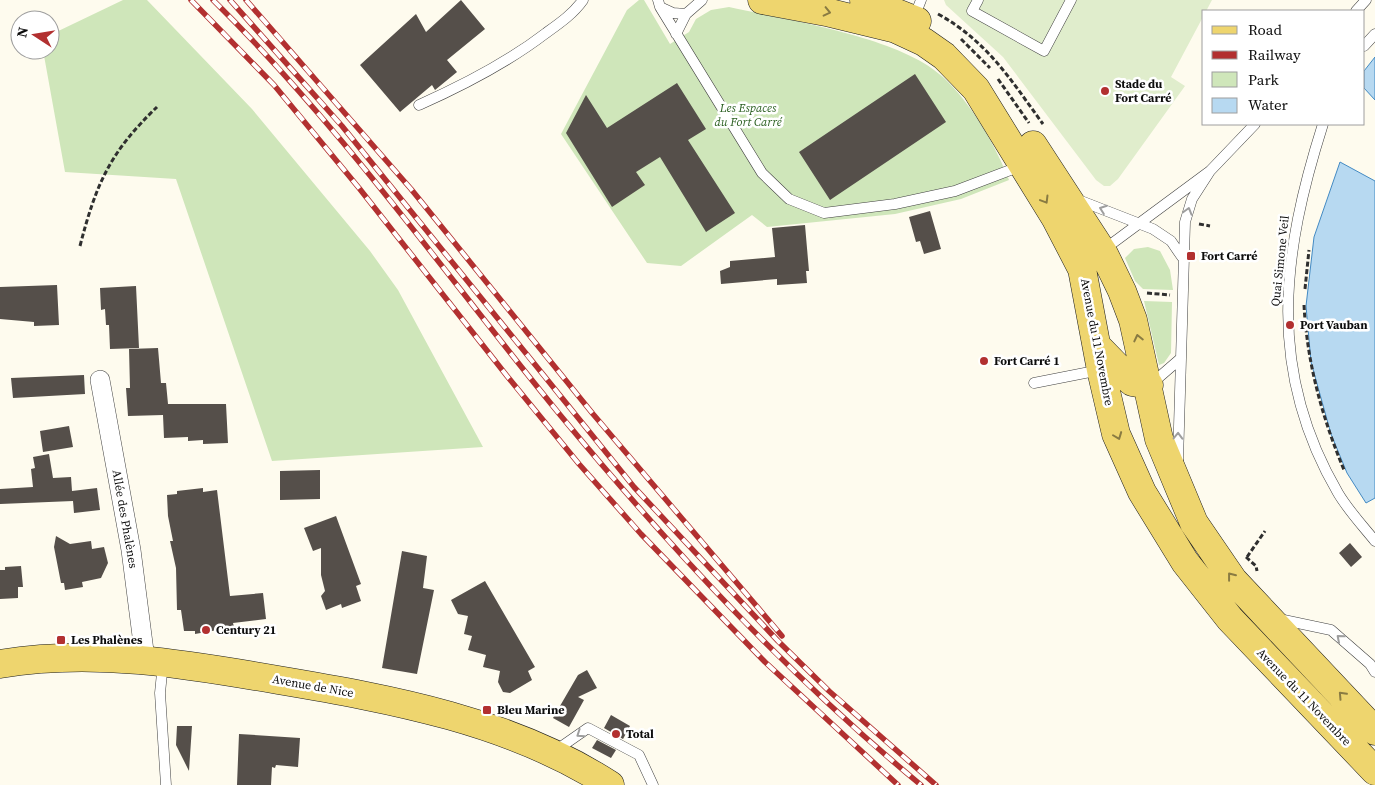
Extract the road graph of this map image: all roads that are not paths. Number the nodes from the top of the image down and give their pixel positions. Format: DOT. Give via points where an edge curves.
graph roads {
  1 [pos="583,0"];
  2 [pos="702,0"];
  3 [pos="762,0"];
  4 [pos="864,0"];
  5 [pos="978,0"];
  6 [pos="1071,0"];
  7 [pos="1366,0"];
  8 [pos="659,4"];
  9 [pos="918,8"];
  10 [pos="1357,10"];
  11 [pos="686,14"];
  12 [pos="676,34"];
  13 [pos="1375,34"];
  14 [pos="1365,45"];
  15 [pos="419,105"];
  16 [pos="1254,125"];
  17 [pos="1323,125"];
  18 [pos="1024,164"];
  19 [pos="1210,171"];
  20 [pos="1066,195"];
  21 [pos="1141,224"];
  22 [pos="1104,254"];
  23 [pos="1182,257"];
  24 [pos="1097,347"];
  25 [pos="1180,359"];
  26 [pos="100,380"];
  27 [pos="1034,383"];
  28 [pos="1149,385"];
  29 [pos="1176,484"];
  30 [pos="1375,541"];
  31 [pos="1268,617"];
  32 [pos="154,660"];
  33 [pos="0,664"];
  34 [pos="1375,672"];
  35 [pos="1375,731"];
  36 [pos="551,753"];
  37 [pos="1375,771"];
  38 [pos="166,785"];
  39 [pos="610,785"];
  40 [pos="653,785"];
  1 -- 15 [label="lane" via="575,11 516,56"];
  2 -- 11 [label="lane"];
  3 -- 18 [label="main road, Avenue du 11 Novembre, one-way" via="896,29 924,42 944,56 976,89"];
  4 -- 9 [label="main road"];
  5 -- 6 [label="lane" via="972,11 1044,50"];
  7 -- 10 [label="lane"];
  8 -- 11 [label="lane" via="673,13"];
  8 -- 12 [label="lane"];
  9 -- 20 [label="main road" via="980,70"];
  11 -- 12 [label="lane"];
  12 -- 18 [label="lane" via="762,173 789,199 824,212 894,204 955,191"];
  13 -- 14 [label="lane"];
  16 -- 19 [label="lane"];
  17 -- 30 [label="lane, Quai Simone Veil" via="1301,195 1294,242 1286,298 1289,357 1297,394 1322,460 1338,494"];
  18 -- 24 [label="main road, Avenue du 11 Novembre, one-way" via="1082,269"];
  19 -- 21 [label="lane"];
  23 -- 19 [label="lane, one-way" via="1185,222 1192,198"];
  21 -- 20 [label="lane, one-way"];
  20 -- 22 [label="main road"];
  21 -- 22 [label="lane" via="1110,245"];
  21 -- 23 [label="lane" via="1171,241"];
  22 -- 24 [label="main road" via="1094,291"];
  28 -- 22 [label="main road, one-way" via="1133,320"];
  23 -- 25 [label="lane"];
  24 -- 27 [label="lane"];
  24 -- 28 [label="main road" via="1132,382"];
  24 -- 37 [label="main road, Avenue du 11 Novembre, one-way" via="1116,434 1142,492 1184,562 1230,619"];
  25 -- 28 [label="lane"];
  29 -- 25 [label="lane, one-way"];
  26 -- 32 [label="street, Allée des Phalènes"];
  28 -- 29 [label="main road" via="1159,440"];
  31 -- 29 [label="main road, one-way" via="1233,580 1206,543"];
  34 -- 31 [label="lane, one-way" via="1331,630"];
  35 -- 31 [label="main road, one-way"];
  32 -- 33 [label="main road, Avenue de Nice" via="74,657"];
  32 -- 36 [label="main road, Avenue de Nice" via="433,710"];
  32 -- 38 [label="lane" via="160,693"];
  36 -- 39 [label="main road, Avenue de Nice"];
  40 -- 36 [label="lane, one-way" via="639,754 588,728"];
}
